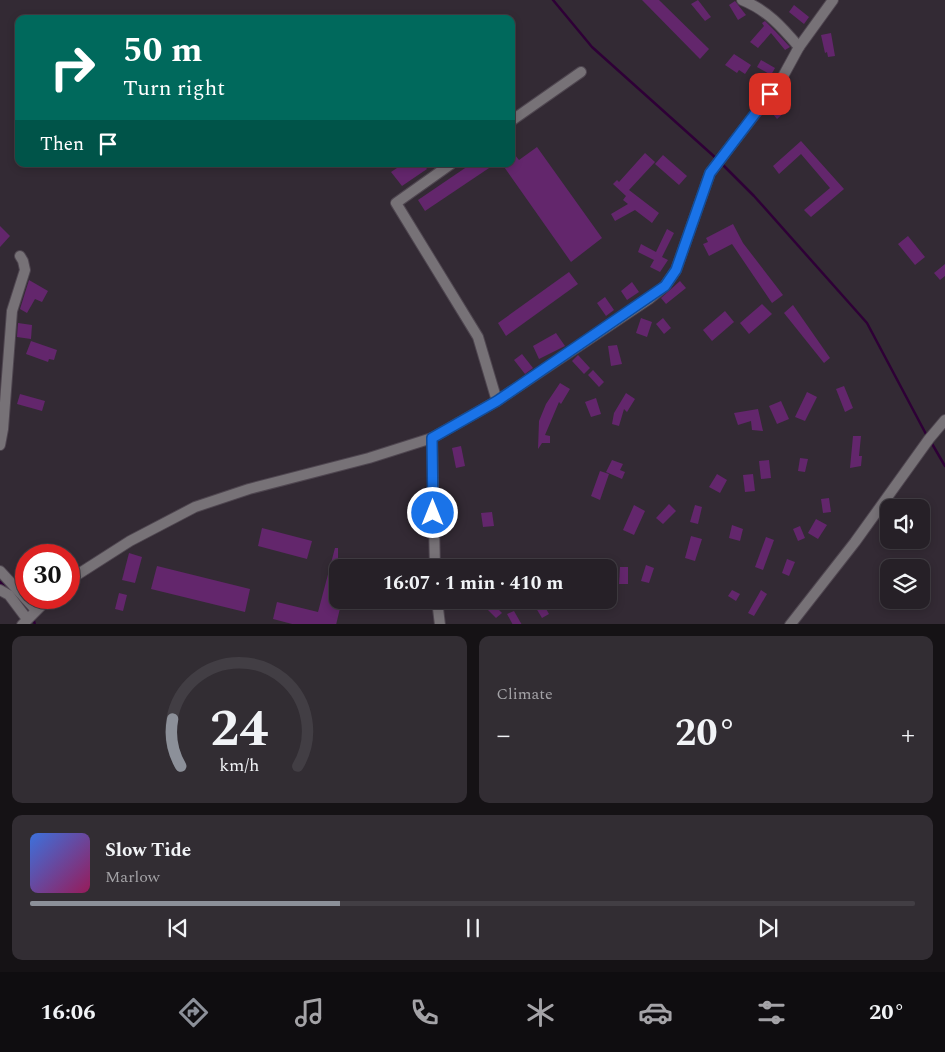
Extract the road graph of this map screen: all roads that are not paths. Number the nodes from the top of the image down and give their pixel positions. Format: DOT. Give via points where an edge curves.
graph roads {
  1 [pos="742,0"];
  2 [pos="833,0"];
  3 [pos="798,47"];
  4 [pos="581,72"];
  5 [pos="515,118"];
  6 [pos="447,167"];
  7 [pos="20,256"];
  8 [pos="497,401"];
  9 [pos="945,420"];
  10 [pos="432,438"];
  11 [pos="0,445"];
  12 [pos="434,559"];
  13 [pos="0,571"];
  14 [pos="80,573"];
  15 [pos="0,590"];
  16 [pos="438,609"];
  17 [pos="36,610"];
  18 [pos="25,622"];
  19 [pos="440,624"];
  20 [pos="790,624"];
  1 -- 3 [label="street" via="773,18"];
  2 -- 3 [label="street"];
  3 -- 8 [label="street" via="781,80 710,173 676,270 665,286"];
  4 -- 5 [label="street"];
  6 -- 8 [label="street" via="396,203 478,337"];
  7 -- 11 [label="street" via="24,270 12,311"];
  8 -- 10 [label="street"];
  9 -- 20 [label="street" via="856,542"];
  10 -- 12 [label="street"];
  10 -- 14 [label="street" via="195,507 130,541"];
  13 -- 17 [label="street"];
  15 -- 18 [label="street" via="8,596"];
  16 -- 19 [label="street"];
  17 -- 18 [label="street"];
}
